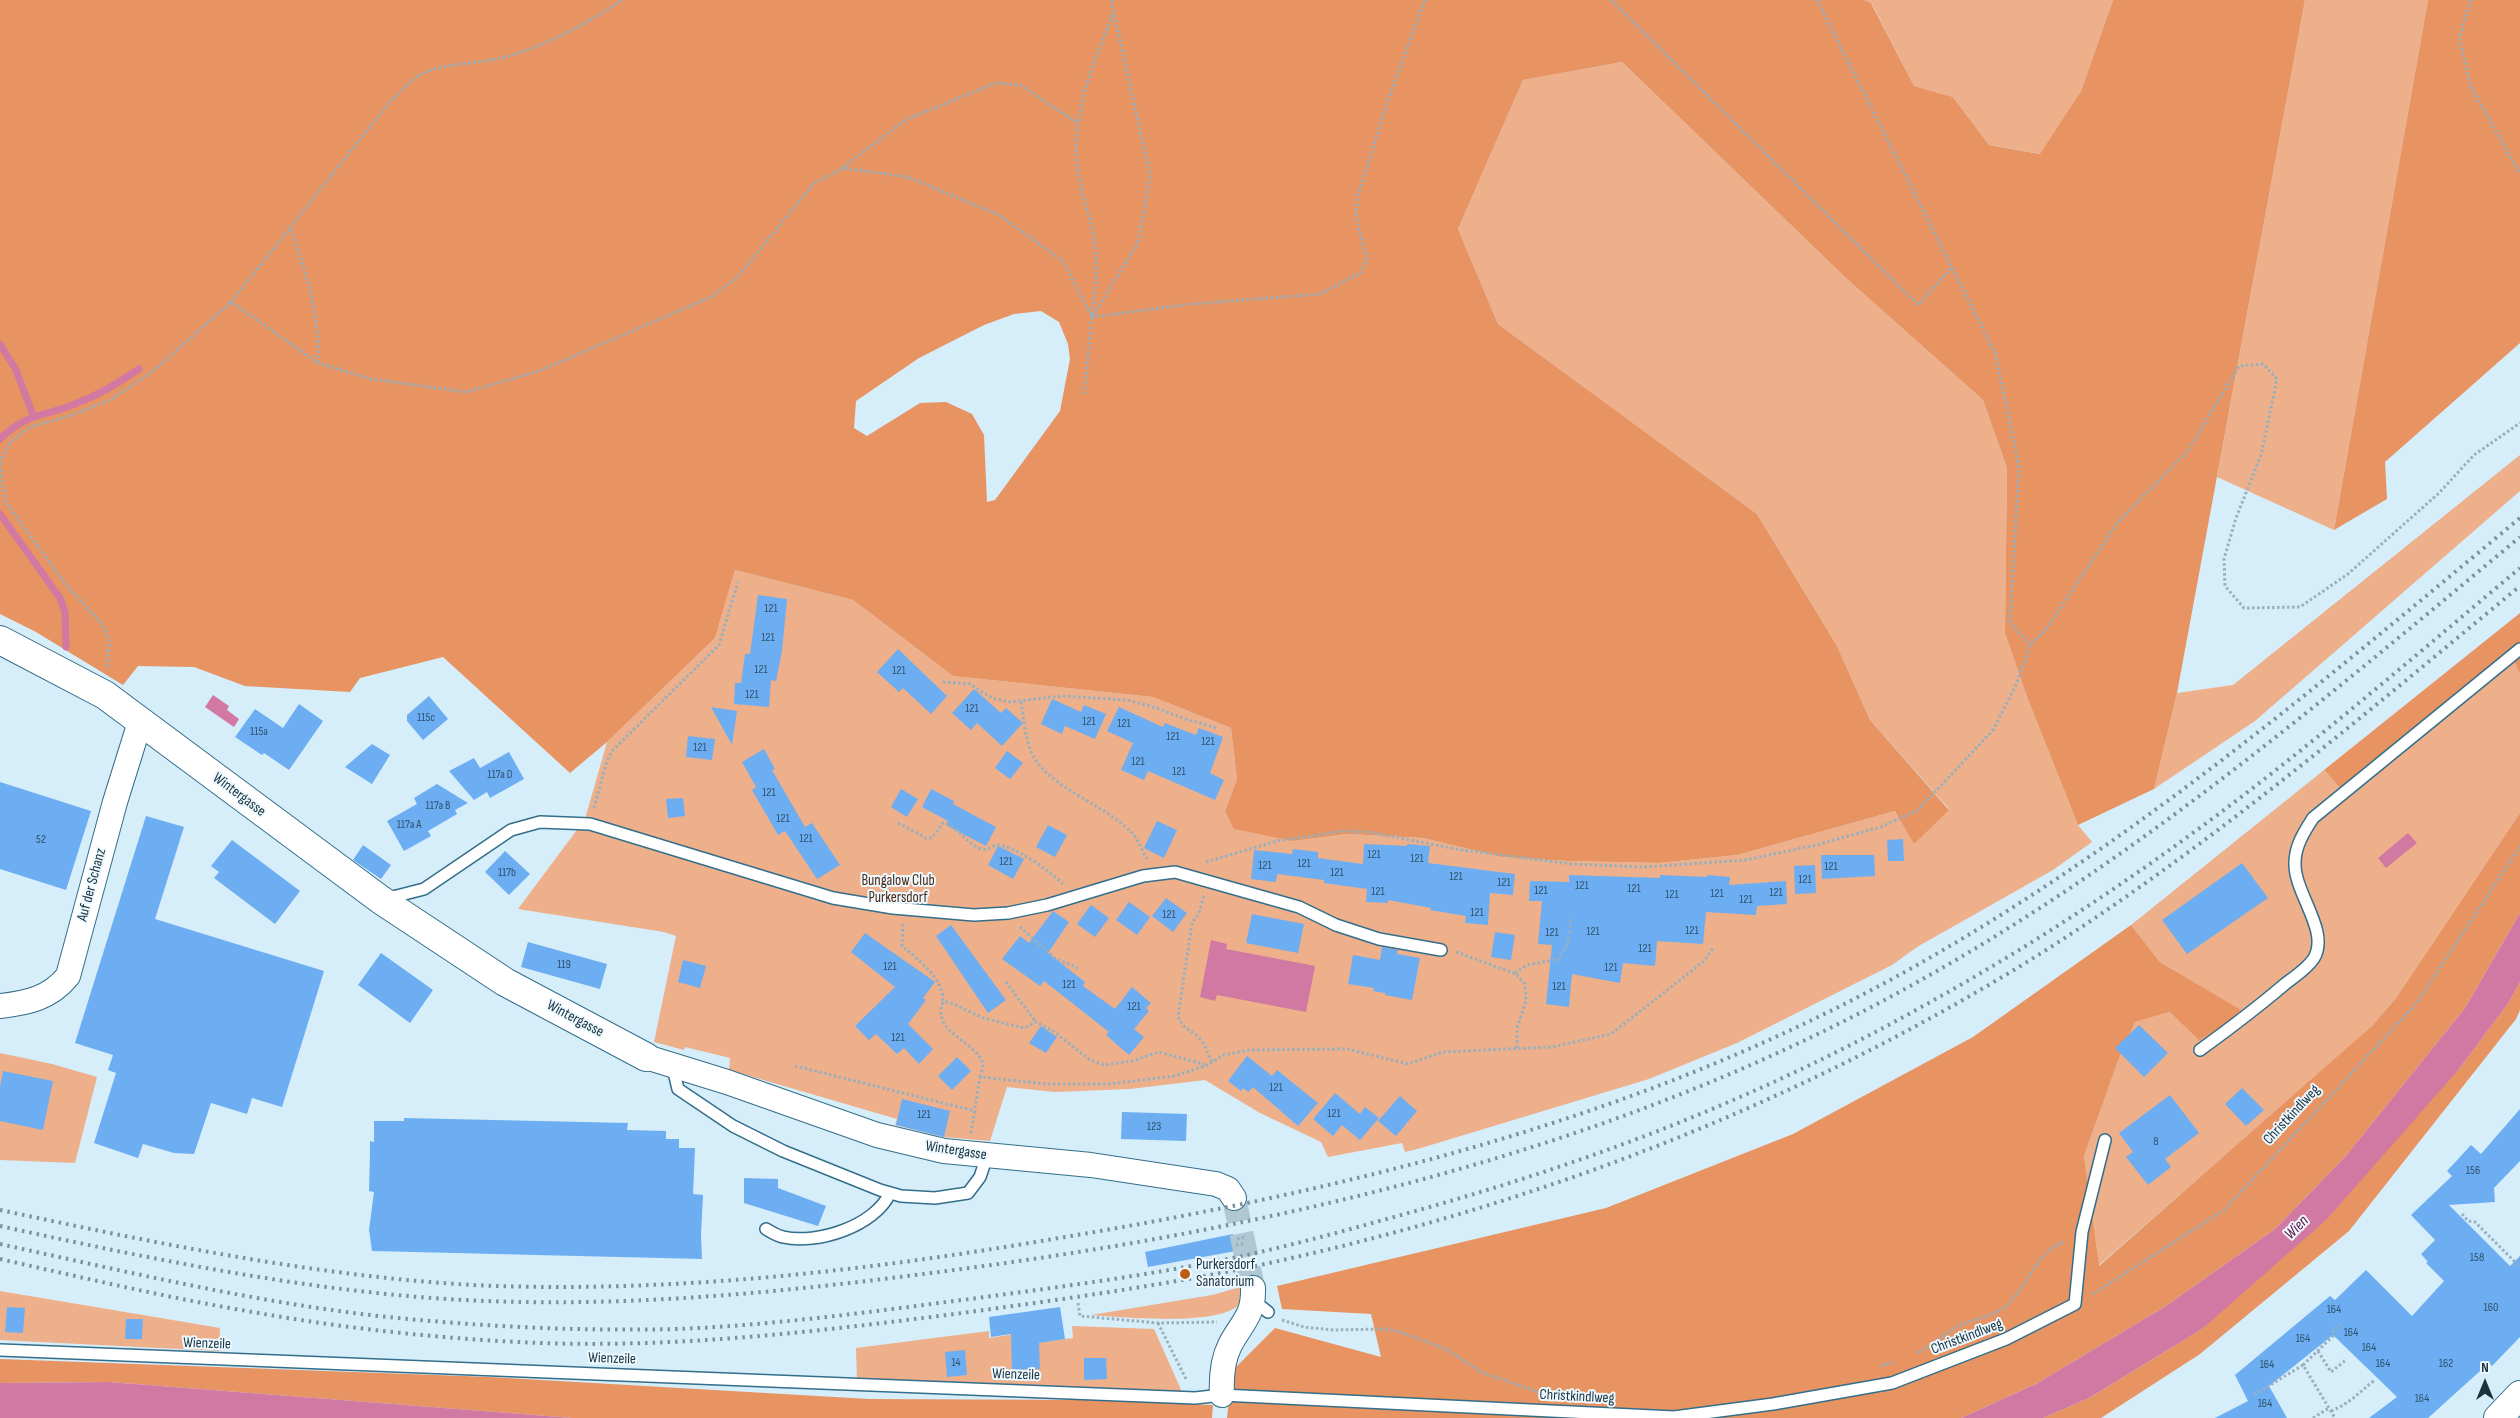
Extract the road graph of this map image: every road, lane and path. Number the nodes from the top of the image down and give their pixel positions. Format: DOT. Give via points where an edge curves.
graph roads {
  1 [pos="622,0"];
  2 [pos="1112,0"];
  3 [pos="1425,0"];
  4 [pos="1611,0"];
  5 [pos="1817,0"];
  6 [pos="2471,0"];
  7 [pos="1114,11"];
  8 [pos="1078,124"];
  9 [pos="843,168"];
  10 [pos="2520,174"];
  11 [pos="291,229"];
  12 [pos="1952,267"];
  13 [pos="231,302"];
  14 [pos="1092,317"];
  15 [pos="318,363"];
  16 [pos="1084,394"];
  17 [pos="2520,422"];
  18 [pos="0,464"];
  19 [pos="738,582"];
  20 [pos="0,640"];
  21 [pos="2030,645"];
  22 [pos="2520,650"];
  23 [pos="943,682"];
  24 [pos="105,695"];
  25 [pos="1020,702"];
  26 [pos="140,722"];
  27 [pos="1217,728"];
  28 [pos="898,823"];
  29 [pos="590,824"];
  30 [pos="2520,846"];
  31 [pos="1175,872"];
  32 [pos="1160,874"];
  33 [pos="1206,880"];
  34 [pos="1075,896"];
  35 [pos="381,900"];
  36 [pos="907,909"];
  37 [pos="1008,913"];
  38 [pos="1571,917"];
  39 [pos="1714,947"];
  40 [pos="1441,950"];
  41 [pos="1078,968"];
  42 [pos="1515,974"];
  43 [pos="1006,982"];
  44 [pos="943,1002"];
  45 [pos="0,1006"];
  46 [pos="1036,1022"];
  47 [pos="1517,1049"];
  48 [pos="2200,1050"];
  49 [pos="646,1057"];
  50 [pos="672,1064"];
  51 [pos="1210,1064"];
  52 [pos="795,1066"];
  53 [pos="980,1077"];
  54 [pos="975,1111"];
  55 [pos="2105,1140"];
  56 [pos="978,1155"];
  57 [pos="890,1192"];
  58 [pos="1234,1198"];
  59 [pos="2462,1214"];
  60 [pos="766,1229"];
  61 [pos="1244,1238"];
  62 [pos="1237,1239"];
  63 [pos="1246,1243"];
  64 [pos="2080,1243"];
  65 [pos="1236,1245"];
  66 [pos="2520,1267"];
  67 [pos="1078,1302"];
  68 [pos="1256,1304"];
  69 [pos="2075,1304"];
  70 [pos="1158,1323"];
  71 [pos="2340,1324"];
  72 [pos="0,1350"];
  73 [pos="2318,1352"];
  74 [pos="1911,1356"];
  75 [pos="2346,1360"];
  76 [pos="1896,1362"];
  77 [pos="2303,1365"];
  78 [pos="1878,1367"];
  79 [pos="2375,1380"];
  80 [pos="1222,1395"];
  81 [pos="1550,1395"];
  82 [pos="2254,1395"];
  83 [pos="2520,1395"];
  84 [pos="1195,1398"];
  85 [pos="2330,1409"];
  86 [pos="2313,1418"];
  87 [pos="2335,1418"];
  88 [pos="2498,1418"];
  1 -- 11 [label="path" via="568,33 533,48 502,58 450,64 418,76 392,99"];
  2 -- 7 [label="path"];
  3 -- 14 [label="path" via="1389,97 1357,198 1356,218 1367,258 1362,272 1320,294 1191,304"];
  4 -- 12 [label="path" via="1918,304"];
  5 -- 12 [label="path"];
  6 -- 10 [label="path" via="2459,38 2471,87"];
  7 -- 8 [label="path" via="1087,80"];
  7 -- 14 [label="path" via="1150,175 1138,243"];
  8 -- 9 [label="path" via="1020,85 996,84 907,119"];
  8 -- 14 [label="path" via="1078,172 1095,243"];
  9 -- 14 [label="path" via="908,177 999,215 1063,261"];
  9 -- 15 [label="path" via="813,184 737,278 711,297 539,371 466,392 371,379"];
  11 -- 13 [label="path"];
  11 -- 15 [label="path" via="314,298"];
  12 -- 21 [label="path" via="1995,353 2018,466 2010,622"];
  13 -- 15 [label="path"];
  13 -- 18 [label="path" via="153,371 110,400 30,427 10,442"];
  14 -- 16 [label="path"];
  17 -- 21 [label="path" via="2474,455 2439,493 2348,574 2300,607 2244,608 2225,586 2224,559 2236,518 2261,456 2277,379 2263,364 2239,366 2188,451 2117,523 2047,628"];
  18 -- 24 [label="path" via="5,501 67,586 102,624 109,640"];
  19 -- 29 [label="path" via="719,645 612,751"];
  20 -- 24 [label="street, Wintergasse"];
  21 -- 31 [label="path" via="2016,685 1993,730 1918,810 1881,827 1816,845 1746,860 1653,867 1608,866 1505,856 1369,832 1343,831 1277,841"];
  22 -- 48 [label="lane" via="2313,818 2299,842 2294,862 2296,876 2314,920 2318,942 2314,958 2255,1009"];
  23 -- 25 [label="path" via="970,684 992,698"];
  24 -- 26 [label="street, Wintergasse"];
  25 -- 27 [label="path" via="1062,696 1127,700"];
  25 -- 32 [label="path" via="1036,760 1060,784 1129,829"];
  26 -- 35 [label="street, Wintergasse"];
  26 -- 45 [label="street, Auf der Schanz" via="68,976 57,989 42,997"];
  28 -- 34 [label="path" via="926,838 932,838 943,823 961,831 972,845 983,849 995,845 1008,848 1056,877"];
  29 -- 35 [label="lane" via="540,822 511,830 424,889"];
  29 -- 36 [label="lane" via="833,898"];
  30 -- 69 [label="path, Christkindlweg" via="2416,1004 2224,1210 2114,1283"];
  31 -- 32 [label="lane"];
  31 -- 33 [label="lane"];
  32 -- 34 [label="lane"];
  33 -- 40 [label="lane" via="1299,907 1336,925 1379,939"];
  33 -- 51 [label="path" via="1202,905 1192,923 1178,1016 1185,1029 1198,1036"];
  34 -- 37 [label="lane"];
  35 -- 49 [label="street, Wintergasse" via="505,982"];
  36 -- 37 [label="lane" via="974,915"];
  36 -- 44 [label="path" via="902,946 936,980 943,993"];
  37 -- 41 [label="path" via="1034,942 1056,959"];
  38 -- 42 [label="path" via="1568,944 1558,959 1527,964"];
  39 -- 47 [label="path" via="1703,962 1611,1034 1552,1047"];
  40 -- 42 [label="path" via="1467,955"];
  42 -- 47 [label="path" via="1522,979 1526,989 1526,1001 1517,1028"];
  43 -- 46 [label="path"];
  44 -- 46 [label="path" via="983,1018 1024,1028"];
  44 -- 53 [label="path" via="941,1015 949,1031 980,1059 983,1066"];
  46 -- 51 [label="path" via="1054,1031 1090,1060 1104,1065 1132,1061 1159,1052"];
  47 -- 51 [label="path" via="1443,1052 1408,1064 1347,1049 1250,1050 1223,1055"];
  49 -- 50 [label="street, Wintergasse"];
  50 -- 56 [label="street, Wintergasse" via="877,1135"];
  50 -- 57 [label="lane" via="678,1089 733,1126 783,1151"];
  51 -- 53 [label="path" via="1175,1076 1109,1084 1047,1084"];
  52 -- 54 [label="path"];
  53 -- 54 [label="path"];
  54 -- 56 [label="path"];
  55 -- 64 [label="lane"];
  56 -- 57 [label="lane" via="980,1177 968,1193 935,1198 901,1196"];
  56 -- 58 [label="street, Wintergasse" via="1091,1166 1216,1184 1228,1189"];
  57 -- 60 [label="lane" via="883,1206 870,1218 827,1235 797,1239 781,1237"];
  59 -- 66 [label="path" via="2468,1221 2475,1222"];
  61 -- 62 [label="path"];
  63 -- 65 [label="path"];
  64 -- 69 [label="lane"];
  64 -- 74 [label="path" via="2064,1242 2053,1247 1996,1313 1957,1327"];
  67 -- 70 [label="path" via="1080,1316"];
  68 -- 70 [label="path" via="1212,1323"];
  68 -- 80 [label="street" via="1230,1345 1220,1372"];
  68 -- 81 [label="path" via="1283,1321 1304,1327 1400,1332 1446,1349 1481,1372"];
  69 -- 80 [label="lane, Christkindlweg" via="2006,1339 1892,1382 1773,1404 1674,1417"];
  70 -- 84 [label="path"];
  71 -- 73 [label="path"];
  72 -- 84 [label="lane, Wienzeile"];
  73 -- 75 [label="path" via="2331,1372"];
  73 -- 77 [label="path"];
  76 -- 78 [label="path"];
  77 -- 82 [label="path"];
  77 -- 85 [label="path"];
  79 -- 85 [label="path" via="2352,1401"];
  80 -- 84 [label="lane, Wienzeile"];
  83 -- 88 [label="street"];
  85 -- 86 [label="path"];
  85 -- 87 [label="path"];
}
